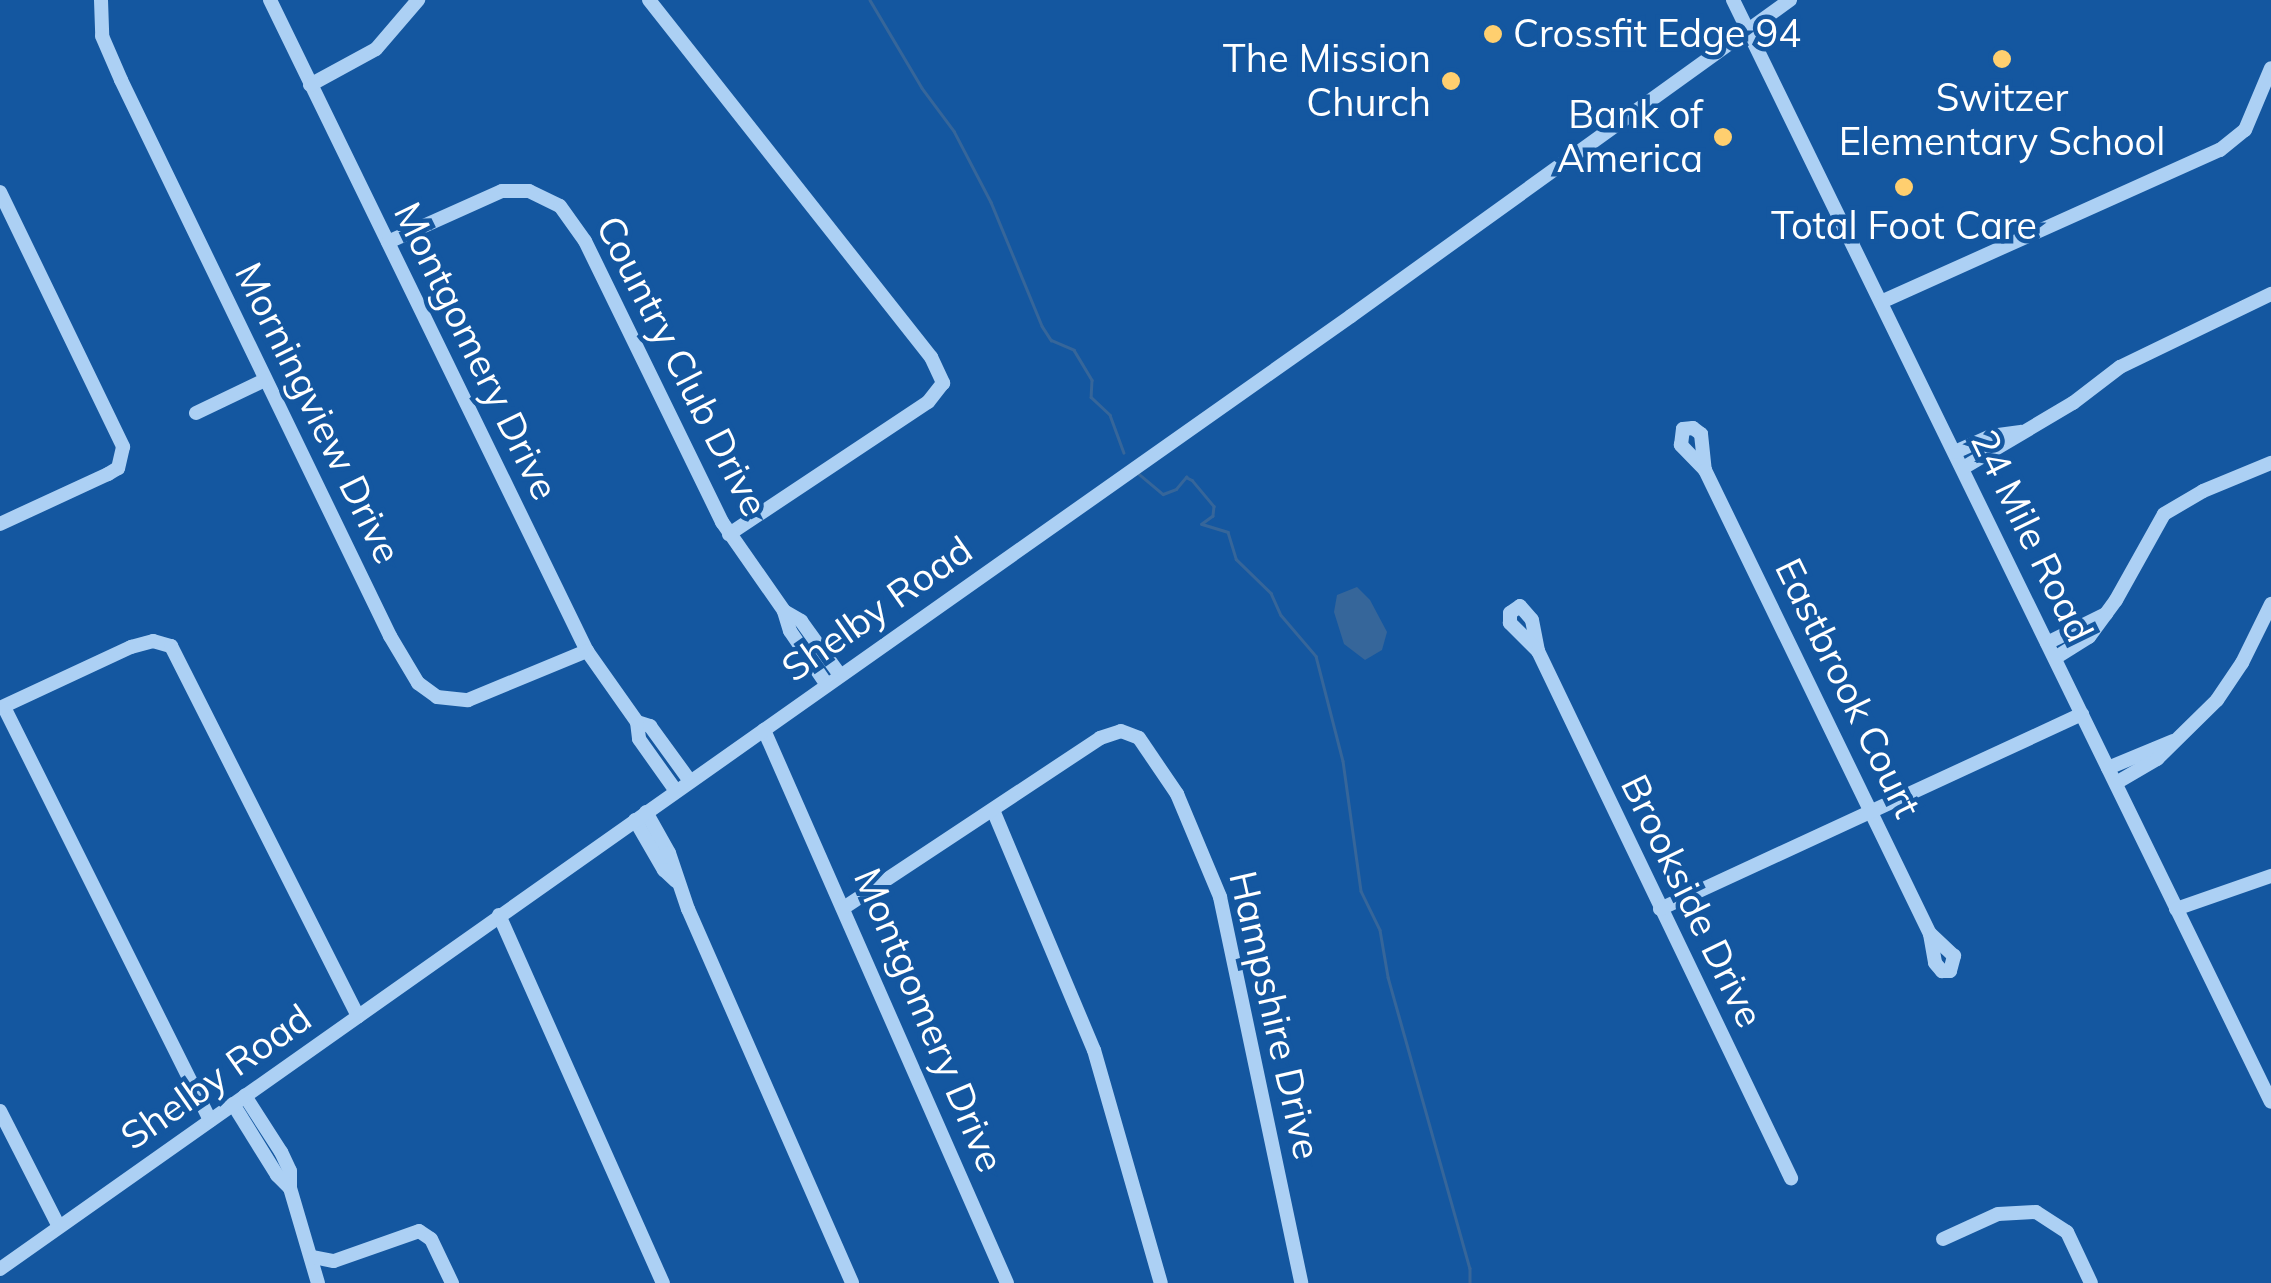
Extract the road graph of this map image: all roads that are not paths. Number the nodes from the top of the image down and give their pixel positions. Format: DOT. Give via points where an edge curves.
graph roads {
  1 [pos="101,0"];
  2 [pos="270,0"];
  3 [pos="418,0"];
  4 [pos="649,0"];
  5 [pos="1733,0"];
  6 [pos="1790,0"];
  7 [pos="1747,31"];
  8 [pos="2271,68"];
  9 [pos="310,84"];
  10 [pos="0,192"];
  11 [pos="388,242"];
  12 [pos="2271,294"];
  13 [pos="1881,302"];
  14 [pos="266,380"];
  15 [pos="196,414"];
  16 [pos="2022,432"];
  17 [pos="1955,452"];
  18 [pos="2271,464"];
  19 [pos="1963,468"];
  20 [pos="1705,470"];
  21 [pos="0,524"];
  22 [pos="729,534"];
  23 [pos="2271,604"];
  24 [pos="784,611"];
  25 [pos="2106,614"];
  26 [pos="2047,643"];
  27 [pos="586,651"];
  28 [pos="1538,651"];
  29 [pos="2055,658"];
  30 [pos="840,675"];
  31 [pos="827,685"];
  32 [pos="2,707"];
  33 [pos="2082,714"];
  34 [pos="637,722"];
  35 [pos="764,730"];
  36 [pos="2174,741"];
  37 [pos="2108,768"];
  38 [pos="690,781"];
  39 [pos="2116,784"];
  40 [pos="676,791"];
  41 [pos="993,810"];
  42 [pos="1872,812"];
  43 [pos="640,816"];
  44 [pos="2271,876"];
  45 [pos="845,907"];
  46 [pos="1660,908"];
  47 [pos="2176,909"];
  48 [pos="499,916"];
  49 [pos="1930,934"];
  50 [pos="358,1016"];
  51 [pos="2264,1072"];
  52 [pos="239,1100"];
  53 [pos="2271,1102"];
  54 [pos="0,1111"];
  55 [pos="210,1120"];
  56 [pos="1790,1178"];
  57 [pos="59,1227"];
  58 [pos="1943,1239"];
  59 [pos="313,1258"];
  60 [pos="0,1269"];
  61 [pos="318,1283"];
  62 [pos="452,1283"];
  63 [pos="663,1283"];
  64 [pos="852,1283"];
  65 [pos="1007,1283"];
  66 [pos="1161,1283"];
  67 [pos="1301,1283"];
  68 [pos="2091,1283"];
  1 -- 14 [label="street, Morningview Drive" via="109,54"];
  2 -- 9 [label="street, Montgomery Drive"];
  3 -- 9 [label="street" via="376,49"];
  4 -- 22 [label="street" via="919,342 943,383 928,402"];
  5 -- 7 [label="street, 24 Mile Road"];
  6 -- 7 [label="street, Shelby Road"];
  7 -- 13 [label="street, 24 Mile Road"];
  7 -- 30 [label="street, Shelby Road"];
  8 -- 13 [label="street" via="2245,130 2220,150"];
  9 -- 11 [label="street, Montgomery Drive"];
  10 -- 21 [label="street" via="118,432 122,458 108,474"];
  11 -- 22 [label="street, Country Club Drive" via="502,191 538,193 560,206 585,241"];
  11 -- 27 [label="street, Montgomery Drive"];
  12 -- 16 [label="street" via="2146,352"];
  13 -- 17 [label="street, 24 Mile Road"];
  14 -- 15 [label="street"];
  14 -- 27 [label="street, Morningview Drive" via="390,636 424,689 446,700 480,697"];
  16 -- 17 [label="street"];
  16 -- 19 [label="street"];
  17 -- 19 [label="street, 24 Mile Road"];
  18 -- 25 [label="street" via="2203,490 2164,514"];
  19 -- 26 [label="street, 24 Mile Road"];
  20 -- 42 [label="street, Eastbrook Court"];
  22 -- 24 [label="street, Country Club Drive"];
  23 -- 36 [label="street" via="2233,679"];
  24 -- 30 [label="street, Country Club Drive" via="801,621"];
  24 -- 31 [label="street, Country Club Drive"];
  25 -- 26 [label="street"];
  25 -- 29 [label="street" via="2089,637"];
  26 -- 29 [label="street, 24 Mile Road"];
  27 -- 34 [label="street, Montgomery Drive"];
  28 -- 46 [label="street, Brookside Drive"];
  29 -- 33 [label="street, 24 Mile Road"];
  30 -- 31 [label="street, Shelby Road"];
  31 -- 35 [label="street, Shelby Road"];
  32 -- 50 [label="street" via="131,647 165,643 180,660"];
  32 -- 55 [label="street"];
  33 -- 37 [label="street, 24 Mile Road"];
  33 -- 42 [label="street"];
  34 -- 38 [label="street, Montgomery Drive" via="650,726"];
  34 -- 40 [label="street, Montgomery Drive" via="640,739"];
  35 -- 38 [label="street, Shelby Road"];
  35 -- 45 [label="street, Montgomery Drive"];
  36 -- 37 [label="street"];
  36 -- 39 [label="street"];
  37 -- 39 [label="street, 24 Mile Road"];
  38 -- 40 [label="street, Shelby Road"];
  39 -- 47 [label="street, 24 Mile Road"];
  40 -- 43 [label="street, Shelby Road"];
  41 -- 45 [label="street"];
  41 -- 66 [label="street" via="1094,1050"];
  41 -- 67 [label="street, Hampshire Drive" via="1100,738 1121,731 1138,738 1163,768 1220,898"];
  42 -- 46 [label="street"];
  42 -- 49 [label="street, Eastbrook Court"];
  43 -- 48 [label="street, Shelby Road"];
  43 -- 64 [label="street" via="664,870 676,881"];
  44 -- 47 [label="street"];
  45 -- 65 [label="street, Montgomery Drive"];
  46 -- 56 [label="street, Brookside Drive"];
  47 -- 51 [label="street, 24 Mile Road"];
  48 -- 50 [label="street, Shelby Road"];
  48 -- 63 [label="street"];
  50 -- 52 [label="street, Shelby Road"];
  51 -- 53 [label="street, 24 Mile Road"];
  52 -- 55 [label="street, Shelby Road"];
  52 -- 59 [label="street" via="290,1188"];
  54 -- 57 [label="street"];
  55 -- 57 [label="street, Shelby Road"];
  57 -- 60 [label="street, Shelby Road"];
  58 -- 68 [label="street" via="2010,1211 2036,1212 2067,1232"];
  59 -- 61 [label="street"];
  59 -- 62 [label="street" via="334,1262 419,1231 431,1239"];
}
